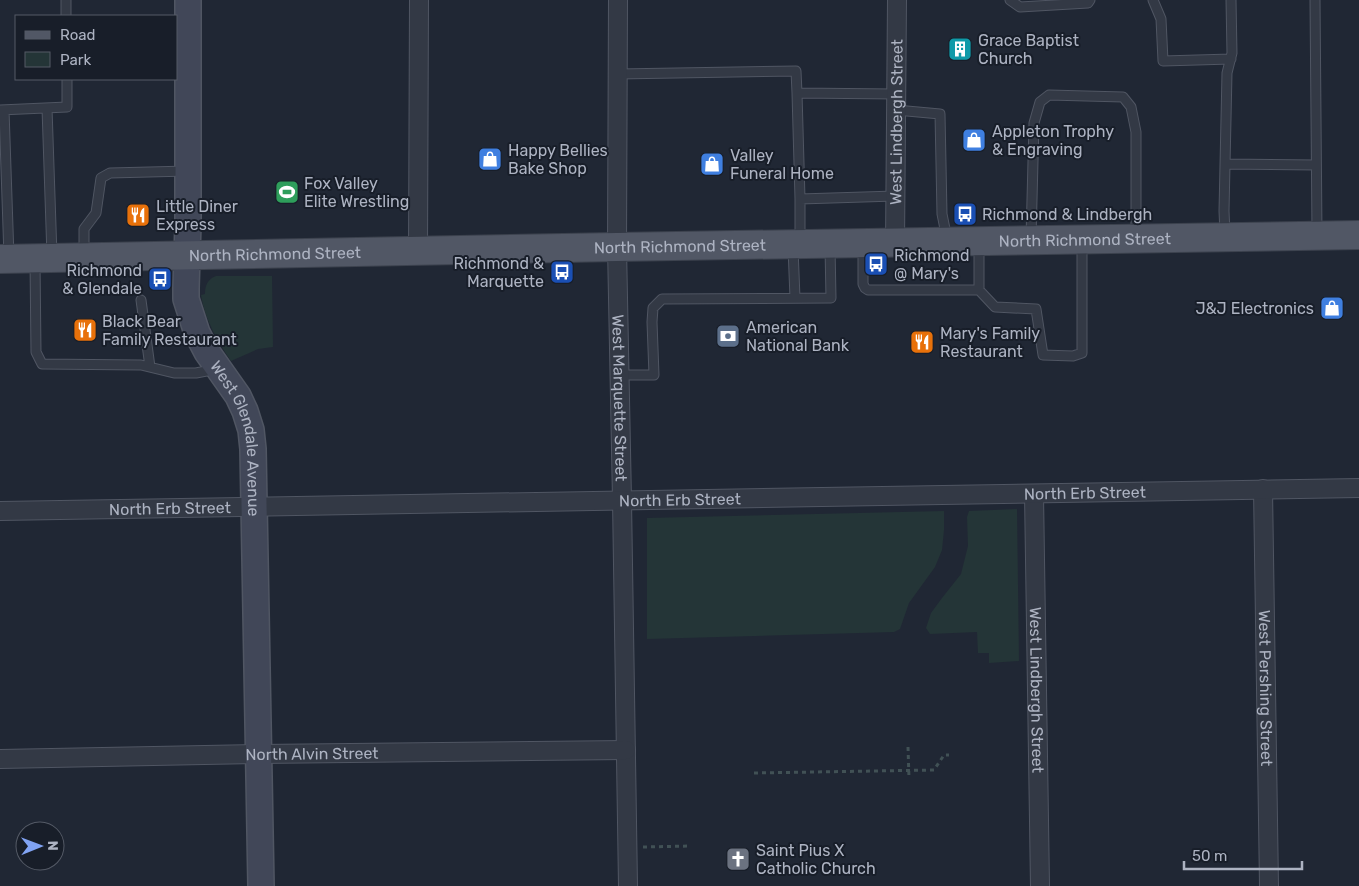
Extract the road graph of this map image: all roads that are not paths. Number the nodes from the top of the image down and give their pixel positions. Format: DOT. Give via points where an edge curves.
graph roads {
  1 [pos="66,0"];
  2 [pos="188,0"];
  3 [pos="419,0"];
  4 [pos="618,0"];
  5 [pos="897,0"];
  6 [pos="1010,0"];
  7 [pos="1090,0"];
  8 [pos="1154,0"];
  9 [pos="1231,0"];
  10 [pos="1315,0"];
  11 [pos="66,15"];
  12 [pos="1231,59"];
  13 [pos="618,74"];
  14 [pos="67,80"];
  15 [pos="797,92"];
  16 [pos="896,102"];
  17 [pos="48,108"];
  18 [pos="2,110"];
  19 [pos="1225,164"];
  20 [pos="1316,165"];
  21 [pos="188,171"];
  22 [pos="895,196"];
  23 [pos="800,199"];
  24 [pos="1317,236"];
  25 [pos="1359,236"];
  26 [pos="1225,238"];
  27 [pos="1136,239"];
  28 [pos="1082,240"];
  29 [pos="1032,241"];
  30 [pos="979,242"];
  31 [pos="947,243"];
  32 [pos="830,244"];
  33 [pos="863,244"];
  34 [pos="895,244"];
  35 [pos="797,245"];
  36 [pos="617,247"];
  37 [pos="418,252"];
  38 [pos="186,256"];
  39 [pos="84,258"];
  40 [pos="24,259"];
  41 [pos="979,290"];
  42 [pos="795,298"];
  43 [pos="141,300"];
  44 [pos="150,367"];
  45 [pos="220,369"];
  46 [pos="619,375"];
  47 [pos="1359,488"];
  48 [pos="1263,489"];
  49 [pos="1034,494"];
  50 [pos="622,500"];
  51 [pos="254,507"];
  52 [pos="0,511"];
  53 [pos="626,750"];
  54 [pos="259,754"];
  55 [pos="0,759"];
  56 [pos="261,886"];
  57 [pos="628,886"];
  58 [pos="1040,886"];
  59 [pos="1269,886"];
  1 -- 11 [label="lane"];
  2 -- 21 [label="street, West Glendale Avenue"];
  3 -- 37 [label="street"];
  4 -- 13 [label="street, West Marquette Street"];
  5 -- 16 [label="street, West Lindbergh Street"];
  6 -- 7 [label="lane" via="1020,7 1088,3"];
  8 -- 12 [label="lane" via="1161,19 1163,61"];
  9 -- 12 [label="lane"];
  10 -- 20 [label="lane"];
  12 -- 19 [label="lane"];
  13 -- 15 [label="lane" via="796,71"];
  13 -- 36 [label="street, West Marquette Street"];
  14 -- 17 [label="lane" via="67,107"];
  15 -- 16 [label="lane"];
  15 -- 23 [label="lane"];
  16 -- 22 [label="street, West Lindbergh Street"];
  16 -- 31 [label="lane" via="940,114 942,214"];
  17 -- 18 [label="lane"];
  17 -- 40 [label="lane"];
  18 -- 40 [label="lane"];
  19 -- 20 [label="lane"];
  19 -- 26 [label="lane"];
  20 -- 24 [label="lane"];
  21 -- 38 [label="street, West Glendale Avenue"];
  21 -- 39 [label="lane" via="110,173 102,178 96,213 84,229"];
  22 -- 23 [label="lane"];
  22 -- 34 [label="street, West Lindbergh Street"];
  23 -- 35 [label="lane"];
  24 -- 25 [label="main road, North Richmond Street"];
  24 -- 26 [label="main road, North Richmond Street"];
  26 -- 27 [label="main road, North Richmond Street"];
  27 -- 28 [label="main road, North Richmond Street"];
  27 -- 29 [label="lane" via="1136,132 1131,108 1123,97 1049,96 1040,102 1034,123"];
  28 -- 29 [label="main road, North Richmond Street"];
  28 -- 41 [label="lane" via="1082,353 1073,356 1043,355 1036,309 994,307"];
  29 -- 30 [label="main road, North Richmond Street"];
  30 -- 31 [label="main road, North Richmond Street"];
  30 -- 41 [label="lane"];
  31 -- 34 [label="main road, North Richmond Street"];
  32 -- 33 [label="main road, North Richmond Street"];
  32 -- 35 [label="main road, North Richmond Street"];
  32 -- 42 [label="lane" via="831,298"];
  33 -- 34 [label="main road, North Richmond Street"];
  33 -- 41 [label="lane" via="863,284 868,290"];
  35 -- 36 [label="main road, North Richmond Street"];
  35 -- 42 [label="lane"];
  36 -- 37 [label="main road, North Richmond Street"];
  36 -- 46 [label="street, West Marquette Street"];
  37 -- 38 [label="main road, North Richmond Street"];
  38 -- 39 [label="main road, North Richmond Street"];
  38 -- 45 [label="street, West Glendale Avenue" via="190,312 207,352"];
  39 -- 40 [label="main road, North Richmond Street"];
  40 -- 44 [label="lane" via="35,286 36,352 42,364"];
  42 -- 46 [label="lane" via="662,299 653,308 654,375"];
  43 -- 44 [label="lane"];
  44 -- 45 [label="lane" via="174,373"];
  45 -- 51 [label="street, West Glendale Avenue" via="238,396 251,430"];
  46 -- 50 [label="street, West Marquette Street"];
  47 -- 48 [label="street, North Erb Street"];
  48 -- 49 [label="street, North Erb Street"];
  48 -- 59 [label="street, West Pershing Street"];
  49 -- 50 [label="street, North Erb Street"];
  49 -- 58 [label="street, West Lindbergh Street"];
  50 -- 51 [label="street, North Erb Street"];
  50 -- 53 [label="street, West Marquette Street"];
  51 -- 52 [label="street, North Erb Street"];
  51 -- 54 [label="street, West Glendale Avenue"];
  53 -- 54 [label="street, North Alvin Street"];
  53 -- 57 [label="street, West Marquette Street"];
  54 -- 55 [label="street, North Alvin Street"];
  54 -- 56 [label="street, West Glendale Avenue"];
}
